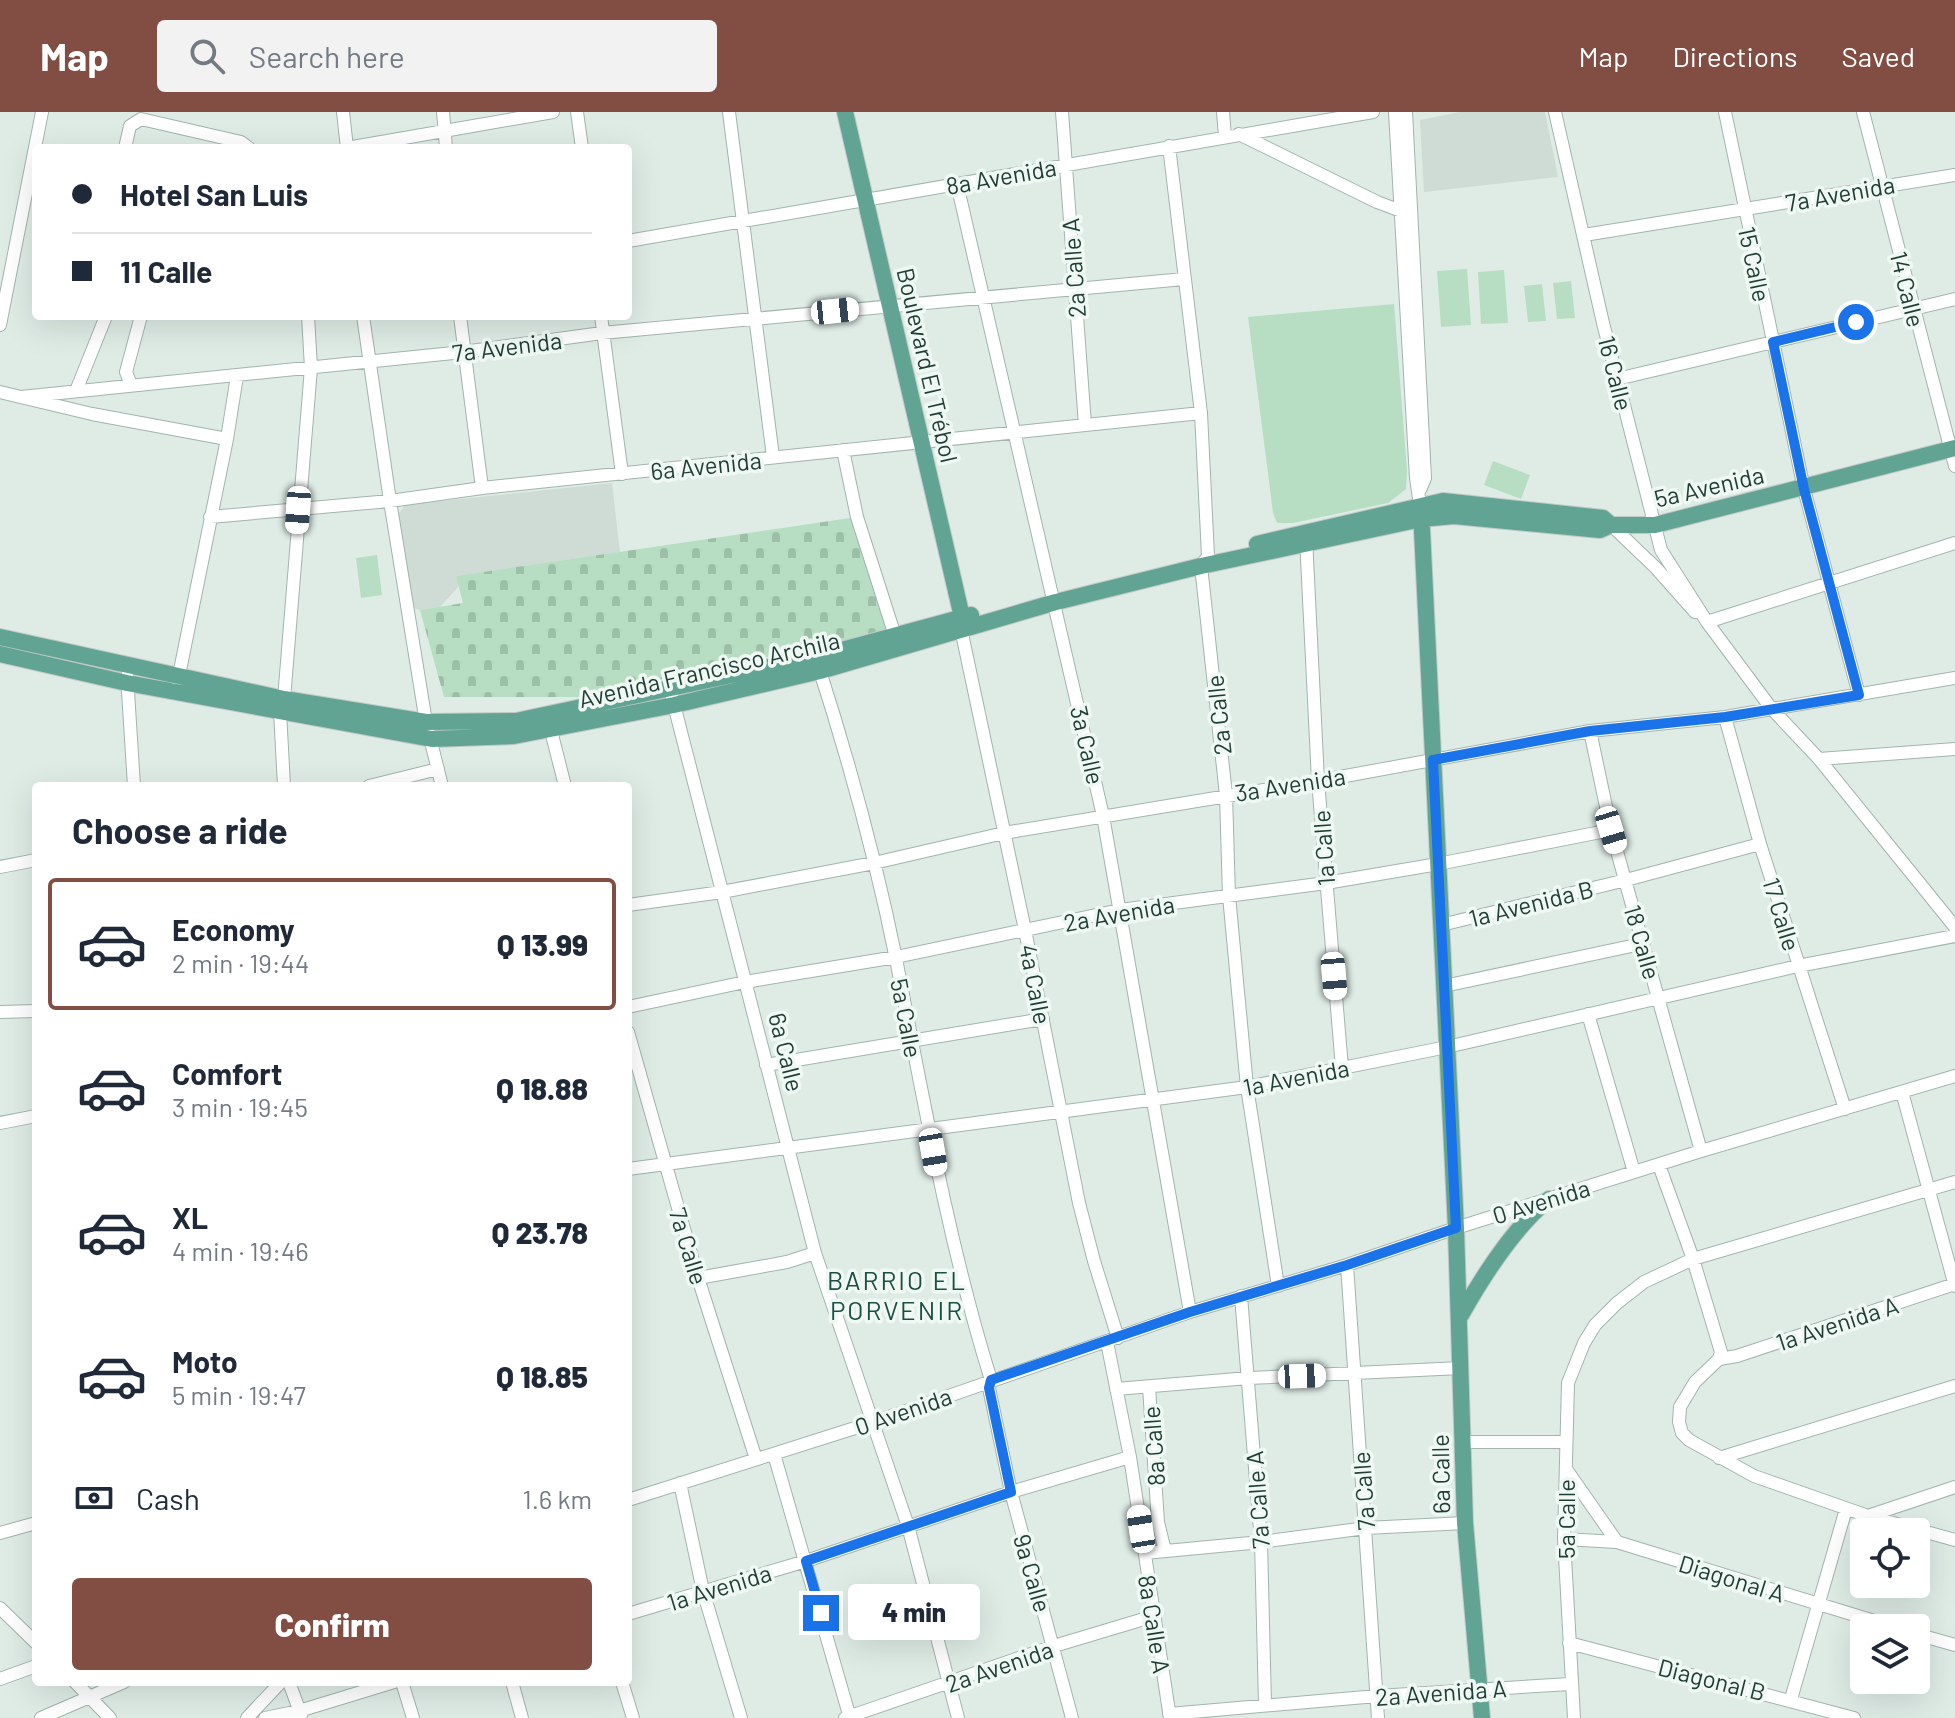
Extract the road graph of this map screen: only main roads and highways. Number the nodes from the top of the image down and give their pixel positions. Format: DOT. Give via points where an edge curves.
graph roads {
  1 [pos="845,112"];
  2 [pos="1954,455"];
  3 [pos="1420,505"];
  4 [pos="962,623"];
  5 [pos="0,637"];
  6 [pos="0,654"];
  7 [pos="177,684"];
  8 [pos="282,705"];
  9 [pos="549,722"];
  10 [pos="1549,1199"];
  11 [pos="1460,1317"];
  12 [pos="1482,1718"];
  1 -- 4 [label="main road, Boulevard El Trébol"];
  2 -- 3 [label="main road, 5a Avenida" via="1655,525 1611,525 1603,518 1457,501"];
  3 -- 4 [label="main road, Avenida Francisco Archila"];
  3 -- 11 [label="main road, 6a Calle"];
  4 -- 9 [label="main road, Avenida Francisco Archila" via="818,664"];
  5 -- 7 [label="main road, Avenida Francisco Archila" via="126,665"];
  6 -- 7 [label="main road, Avenida Francisco Archila" via="127,683"];
  7 -- 8 [label="main road, Avenida Francisco Archila"];
  8 -- 9 [label="main road, Avenida Francisco Archila" via="426,722"];
  8 -- 9 [label="main road, Avenida Francisco Archila" via="432,739 514,736"];
  10 -- 11 [label="main road" via="1480,1281"];
  11 -- 12 [label="main road, 6a Calle" via="1465,1523"];
}
